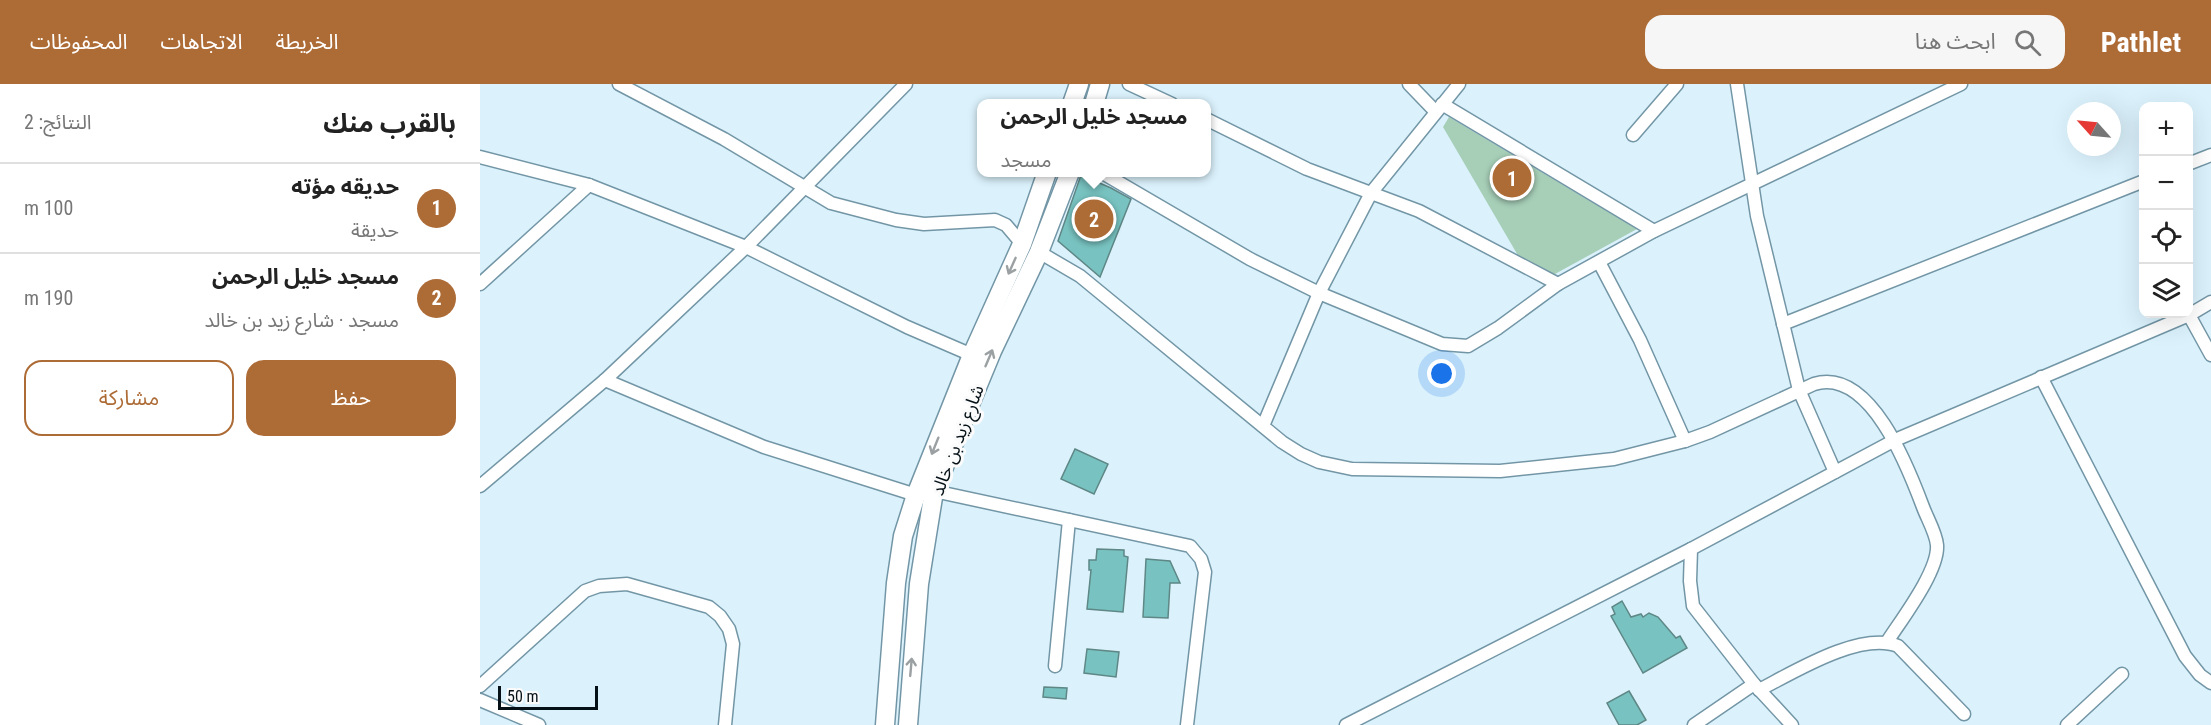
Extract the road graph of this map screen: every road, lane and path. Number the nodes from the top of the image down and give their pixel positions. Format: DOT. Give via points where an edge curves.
graph roads {
  1 [pos="619,84"];
  2 [pos="906,84"];
  3 [pos="1079,84"];
  4 [pos="1100,84"];
  5 [pos="1129,84"];
  6 [pos="1409,84"];
  7 [pos="1459,84"];
  8 [pos="1677,84"];
  9 [pos="1737,84"];
  10 [pos="1961,84"];
  11 [pos="1074,99"];
  12 [pos="1096,99"];
  13 [pos="1161,99"];
  14 [pos="1439,108"];
  15 [pos="1211,121"];
  16 [pos="1633,135"];
  17 [pos="2211,155"];
  18 [pos="480,157"];
  19 [pos="2193,162"];
  20 [pos="1045,177"];
  21 [pos="1068,177"];
  22 [pos="1110,177"];
  23 [pos="2139,183"];
  24 [pos="1753,184"];
  25 [pos="589,185"];
  26 [pos="804,188"];
  27 [pos="1371,193"];
  28 [pos="1654,231"];
  29 [pos="1022,244"];
  30 [pos="746,247"];
  31 [pos="1039,252"];
  32 [pos="1599,262"];
  33 [pos="480,284"];
  34 [pos="1558,284"];
  35 [pos="1319,293"];
  36 [pos="2211,302"];
  37 [pos="2193,313"];
  38 [pos="2182,318"];
  39 [pos="2191,318"];
  40 [pos="1783,324"];
  41 [pos="972,355"];
  42 [pos="2211,355"];
  43 [pos="2041,377"];
  44 [pos="605,380"];
  45 [pos="1799,390"];
  46 [pos="1263,426"];
  47 [pos="1894,440"];
  48 [pos="1685,441"];
  49 [pos="1834,472"];
  50 [pos="480,486"];
  51 [pos="934,490"];
  52 [pos="916,495"];
  53 [pos="1069,520"];
  54 [pos="1691,549"];
  55 [pos="1887,642"];
  56 [pos="1055,666"];
  57 [pos="2206,672"];
  58 [pos="2122,674"];
  59 [pos="2211,683"];
  60 [pos="480,686"];
  61 [pos="1756,687"];
  62 [pos="480,700"];
  63 [pos="1964,714"];
  64 [pos="539,725"];
  65 [pos="725,725"];
  66 [pos="885,725"];
  67 [pos="908,725"];
  68 [pos="1187,725"];
  69 [pos="1346,725"];
  70 [pos="1694,725"];
  71 [pos="1792,725"];
  72 [pos="2067,725"];
  1 -- 26 [label="street" via="703,127"];
  2 -- 26 [label="street"];
  3 -- 11 [label="main road"];
  4 -- 12 [label="main road"];
  5 -- 13 [label="street"];
  6 -- 14 [label="street"];
  7 -- 14 [label="street"];
  8 -- 16 [label="street"];
  9 -- 24 [label="street"];
  10 -- 24 [label="street"];
  14 -- 27 [label="street"];
  14 -- 28 [label="street"];
  15 -- 27 [label="street" via="1307,169"];
  17 -- 19 [label="street"];
  18 -- 25 [label="street"];
  20 -- 29 [label="main road, شارع زيد بن خالد"];
  21 -- 31 [label="main road, شارع زيد بن خالد"];
  22 -- 35 [label="street" via="1250,259"];
  23 -- 40 [label="street"];
  24 -- 28 [label="street"];
  24 -- 40 [label="street"];
  25 -- 30 [label="street"];
  25 -- 33 [label="street"];
  26 -- 29 [label="street" via="841,207 910,222 995,220 1006,225"];
  26 -- 30 [label="street"];
  27 -- 34 [label="street" via="1419,211"];
  27 -- 35 [label="street"];
  28 -- 32 [label="street"];
  29 -- 41 [label="main road, شارع زيد بن خالد, one-way"];
  30 -- 41 [label="street"];
  30 -- 44 [label="street"];
  31 -- 46 [label="street" via="1080,276"];
  51 -- 31 [label="main road, شارع زيد بن خالد, one-way" via="992,351"];
  32 -- 34 [label="street"];
  32 -- 48 [label="street" via="1640,340"];
  34 -- 35 [label="street" via="1480,341 1461,347 1442,344"];
  35 -- 46 [label="street"];
  36 -- 37 [label="street"];
  38 -- 43 [label="street"];
  39 -- 42 [label="street"];
  40 -- 45 [label="street"];
  41 -- 52 [label="main road, شارع زيد بن خالد, one-way"];
  43 -- 47 [label="street"];
  43 -- 57 [label="street" via="2185,656"];
  44 -- 50 [label="street"];
  44 -- 52 [label="street" via="764,447"];
  45 -- 47 [label="street" via="1824,381 1843,385 1867,403"];
  45 -- 48 [label="street"];
  45 -- 49 [label="street"];
  46 -- 48 [label="street" via="1319,462 1352,469 1500,471 1614,459"];
  47 -- 49 [label="street"];
  47 -- 55 [label="street" via="1937,544 1934,563"];
  49 -- 54 [label="street"];
  51 -- 53 [label="street"];
  67 -- 51 [label="main road, شارع زيد بن خالد, one-way" via="919,584"];
  52 -- 66 [label="main road, شارع زيد بن خالد" via="903,536 896,583"];
  53 -- 56 [label="street"];
  53 -- 68 [label="street" via="1190,546 1200,559 1205,572"];
  54 -- 61 [label="street" via="1694,606"];
  54 -- 69 [label="street"];
  55 -- 61 [label="street" via="1838,651"];
  55 -- 63 [label="street" via="1898,646"];
  57 -- 59 [label="street"];
  58 -- 72 [label="street"];
  60 -- 65 [label="street" via="585,591 627,584 709,607 720,616 733,644"];
  61 -- 70 [label="street"];
  61 -- 71 [label="street"];
  62 -- 64 [label="street"];
}
